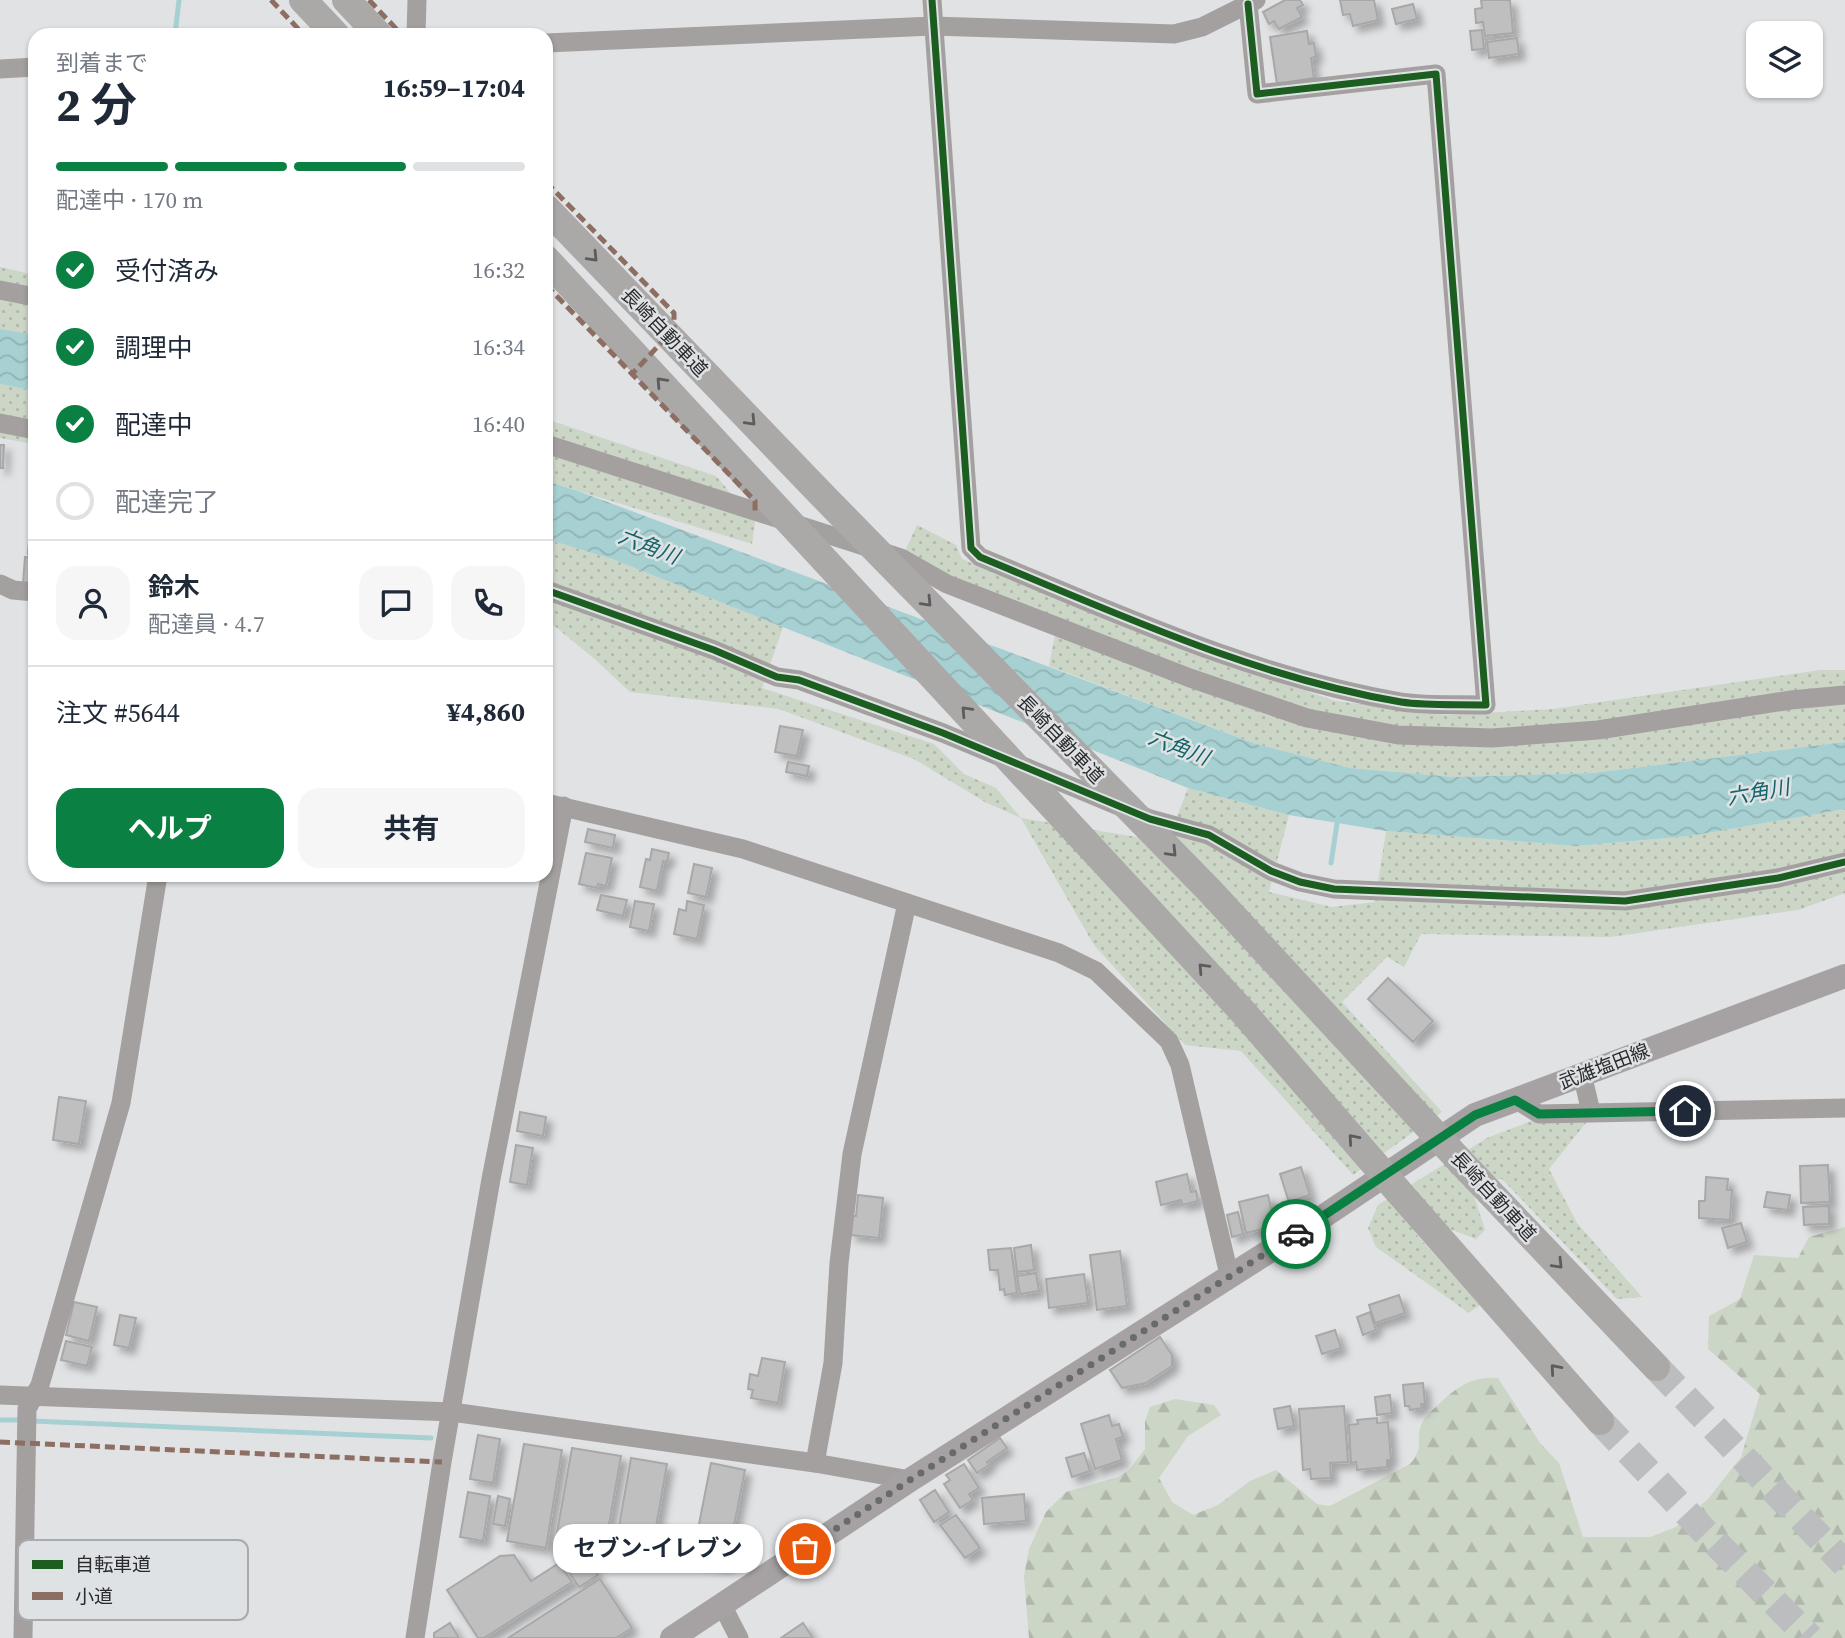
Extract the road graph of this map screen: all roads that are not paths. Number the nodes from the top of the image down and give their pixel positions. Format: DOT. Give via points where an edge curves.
graph roads {
  1 [pos="303,0"];
  2 [pos="346,0"];
  3 [pos="417,0"];
  4 [pos="932,0"];
  5 [pos="1252,2"];
  6 [pos="933,26"];
  7 [pos="329,28"];
  8 [pos="372,28"];
  9 [pos="416,28"];
  10 [pos="553,43"];
  11 [pos="28,67"];
  12 [pos="0,69"];
  13 [pos="553,215"];
  14 [pos="553,267"];
  15 [pos="0,290"];
  16 [pos="28,296"];
  17 [pos="0,423"];
  18 [pos="28,429"];
  19 [pos="553,446"];
  20 [pos="0,584"];
  21 [pos="28,591"];
  22 [pos="553,592"];
  23 [pos="1845,695"];
  24 [pos="555,804"];
  25 [pos="1845,862"];
  26 [pos="157,882"];
  27 [pos="542,882"];
  28 [pos="907,903"];
  29 [pos="1845,975"];
  30 [pos="1582,1074"];
  31 [pos="1515,1100"];
  32 [pos="1845,1108"];
  33 [pos="1591,1112"];
  34 [pos="1231,1276"];
  35 [pos="1656,1367"];
  36 [pos="0,1395"];
  37 [pos="30,1402"];
  38 [pos="452,1412"];
  39 [pos="1600,1420"];
  40 [pos="815,1463"];
  41 [pos="910,1480"];
  42 [pos="24,1540"];
  43 [pos="722,1605"];
  44 [pos="23,1620"];
  45 [pos="23,1638"];
  46 [pos="415,1638"];
  47 [pos="672,1638"];
  48 [pos="739,1638"];
  1 -- 7 [label="highway"];
  2 -- 8 [label="highway"];
  3 -- 9 [label="street"];
  4 -- 6 [label="street"];
  5 -- 6 [label="street" via="1202,27 1174,34"];
  5 -- 6 [label="street" via="1257,94 1436,74 1486,705 1404,702 1315,685 1206,650 980,557 971,548"];
  6 -- 10 [label="street"];
  11 -- 12 [label="street"];
  13 -- 35 [label="highway, 長崎自動車道, one-way, bridge" via="1208,889"];
  39 -- 14 [label="highway, 長崎自動車道, one-way, bridge" via="1234,1002"];
  15 -- 16 [label="street"];
  17 -- 18 [label="street"];
  19 -- 23 [label="street" via="901,558 960,589 1307,718 1398,735 1492,738 1598,730"];
  20 -- 21 [label="street"];
  22 -- 25 [label="street" via="777,677 799,680 943,733 1150,819 1209,835 1271,871 1300,882 1334,889 1625,901 1778,878"];
  24 -- 28 [label="street" via="743,849"];
  26 -- 37 [label="street" via="121,1103 40,1385"];
  27 -- 38 [label="street"];
  28 -- 34 [label="street" via="1059,953 1096,971 1168,1041 1180,1065"];
  28 -- 40 [label="street" via="852,1154 833,1363"];
  29 -- 30 [label="main road, 武雄塩田線"];
  30 -- 31 [label="main road, 武雄塩田線"];
  30 -- 33 [label="street"];
  31 -- 33 [label="street" via="1539,1114"];
  31 -- 34 [label="main road, 武雄塩田線" via="1475,1115"];
  32 -- 33 [label="street"];
  34 -- 41 [label="main road, 武雄塩田線"];
  36 -- 37 [label="street"];
  37 -- 38 [label="street"];
  37 -- 42 [label="street"];
  38 -- 40 [label="street"];
  38 -- 46 [label="street"];
  40 -- 41 [label="street"];
  41 -- 43 [label="main road, 武雄塩田線"];
  43 -- 47 [label="main road, 武雄塩田線"];
  43 -- 48 [label="street"];
  44 -- 45 [label="street"];
}
